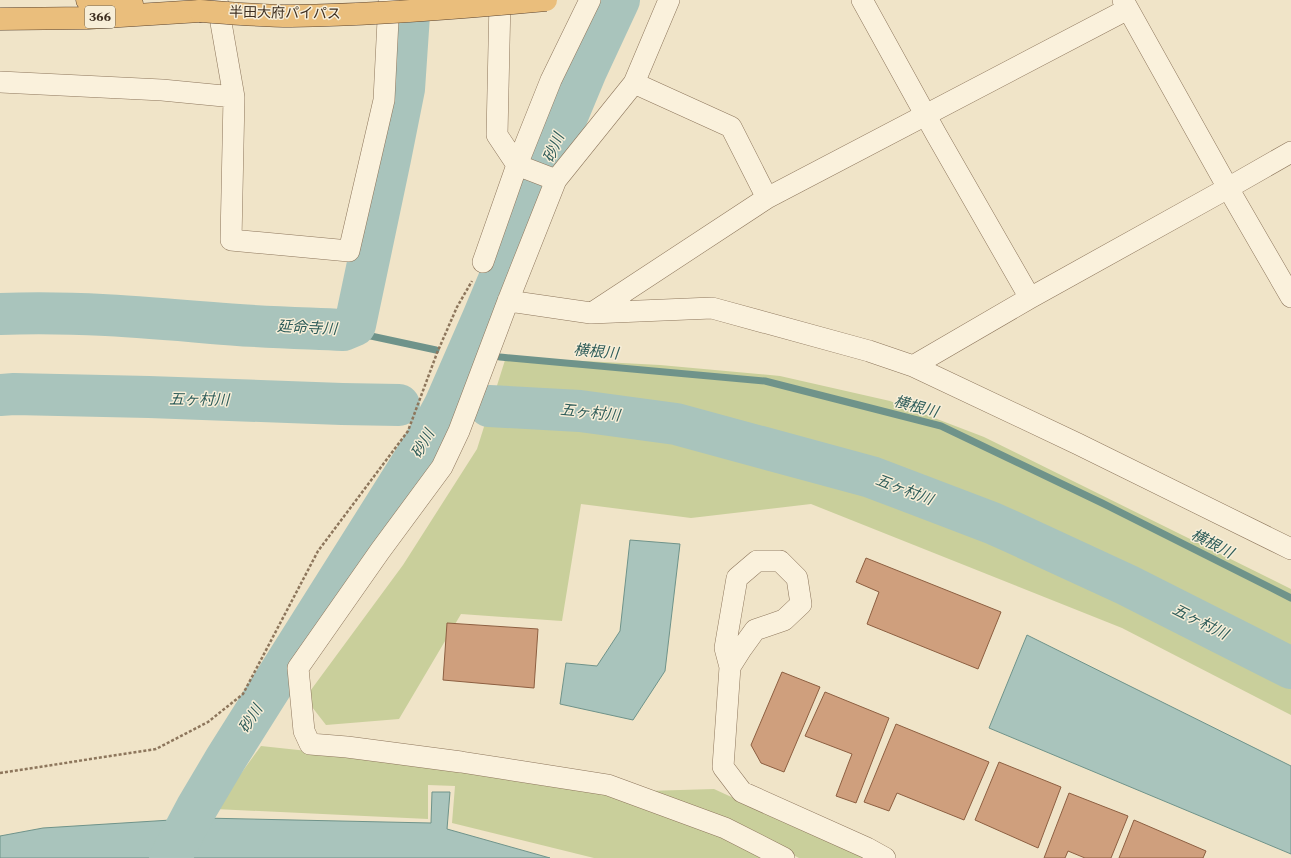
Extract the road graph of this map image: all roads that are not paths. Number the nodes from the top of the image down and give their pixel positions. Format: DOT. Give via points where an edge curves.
graph roads {
  1 [pos="87,0"];
  2 [pos="389,0"];
  3 [pos="500,0"];
  4 [pos="546,0"];
  5 [pos="590,0"];
  6 [pos="669,0"];
  7 [pos="862,0"];
  8 [pos="0,4"];
  9 [pos="1125,4"];
  10 [pos="209,5"];
  11 [pos="0,19"];
  12 [pos="0,82"];
  13 [pos="634,82"];
  14 [pos="234,97"];
  15 [pos="926,115"];
  16 [pos="1291,152"];
  17 [pos="518,165"];
  18 [pos="555,179"];
  19 [pos="1228,188"];
  20 [pos="767,198"];
  21 [pos="483,262"];
  22 [pos="1291,296"];
  23 [pos="1030,298"];
  24 [pos="508,300"];
  25 [pos="591,313"];
  26 [pos="913,366"];
  27 [pos="1291,549"];
  28 [pos="730,667"];
  29 [pos="784,858"];
  30 [pos="885,858"];
  1 -- 10 [label="highway, 366"];
  2 -- 14 [label="street" via="384,100 349,251 231,240"];
  3 -- 17 [label="street" via="497,136"];
  4 -- 10 [label="highway, 半田大府パイパス / 366, bridge" via="444,9 289,16"];
  5 -- 17 [label="street" via="551,80"];
  6 -- 13 [label="street"];
  7 -- 15 [label="street"];
  8 -- 10 [label="highway, 半田大府パイパス / 366"];
  9 -- 15 [label="street"];
  9 -- 19 [label="street"];
  10 -- 11 [label="highway, 366" via="88,18"];
  10 -- 14 [label="street"];
  12 -- 14 [label="street" via="162,90"];
  13 -- 18 [label="street"];
  13 -- 20 [label="street" via="731,127"];
  15 -- 20 [label="street"];
  15 -- 23 [label="street"];
  16 -- 19 [label="street"];
  17 -- 18 [label="street"];
  17 -- 21 [label="street"];
  18 -- 24 [label="street"];
  19 -- 22 [label="street"];
  19 -- 23 [label="street"];
  20 -- 25 [label="street"];
  23 -- 26 [label="street"];
  24 -- 25 [label="street"];
  24 -- 29 [label="street" via="459,431 442,466 298,668 304,731 310,744 460,762 608,785 725,828"];
  25 -- 26 [label="street" via="712,308 869,351"];
  26 -- 27 [label="street"];
  28 -- 28 [label="street" via="725,648 737,578 757,561 780,561 798,578 801,604 784,620 755,630"];
  28 -- 30 [label="street" via="723,767 742,792"];
}
